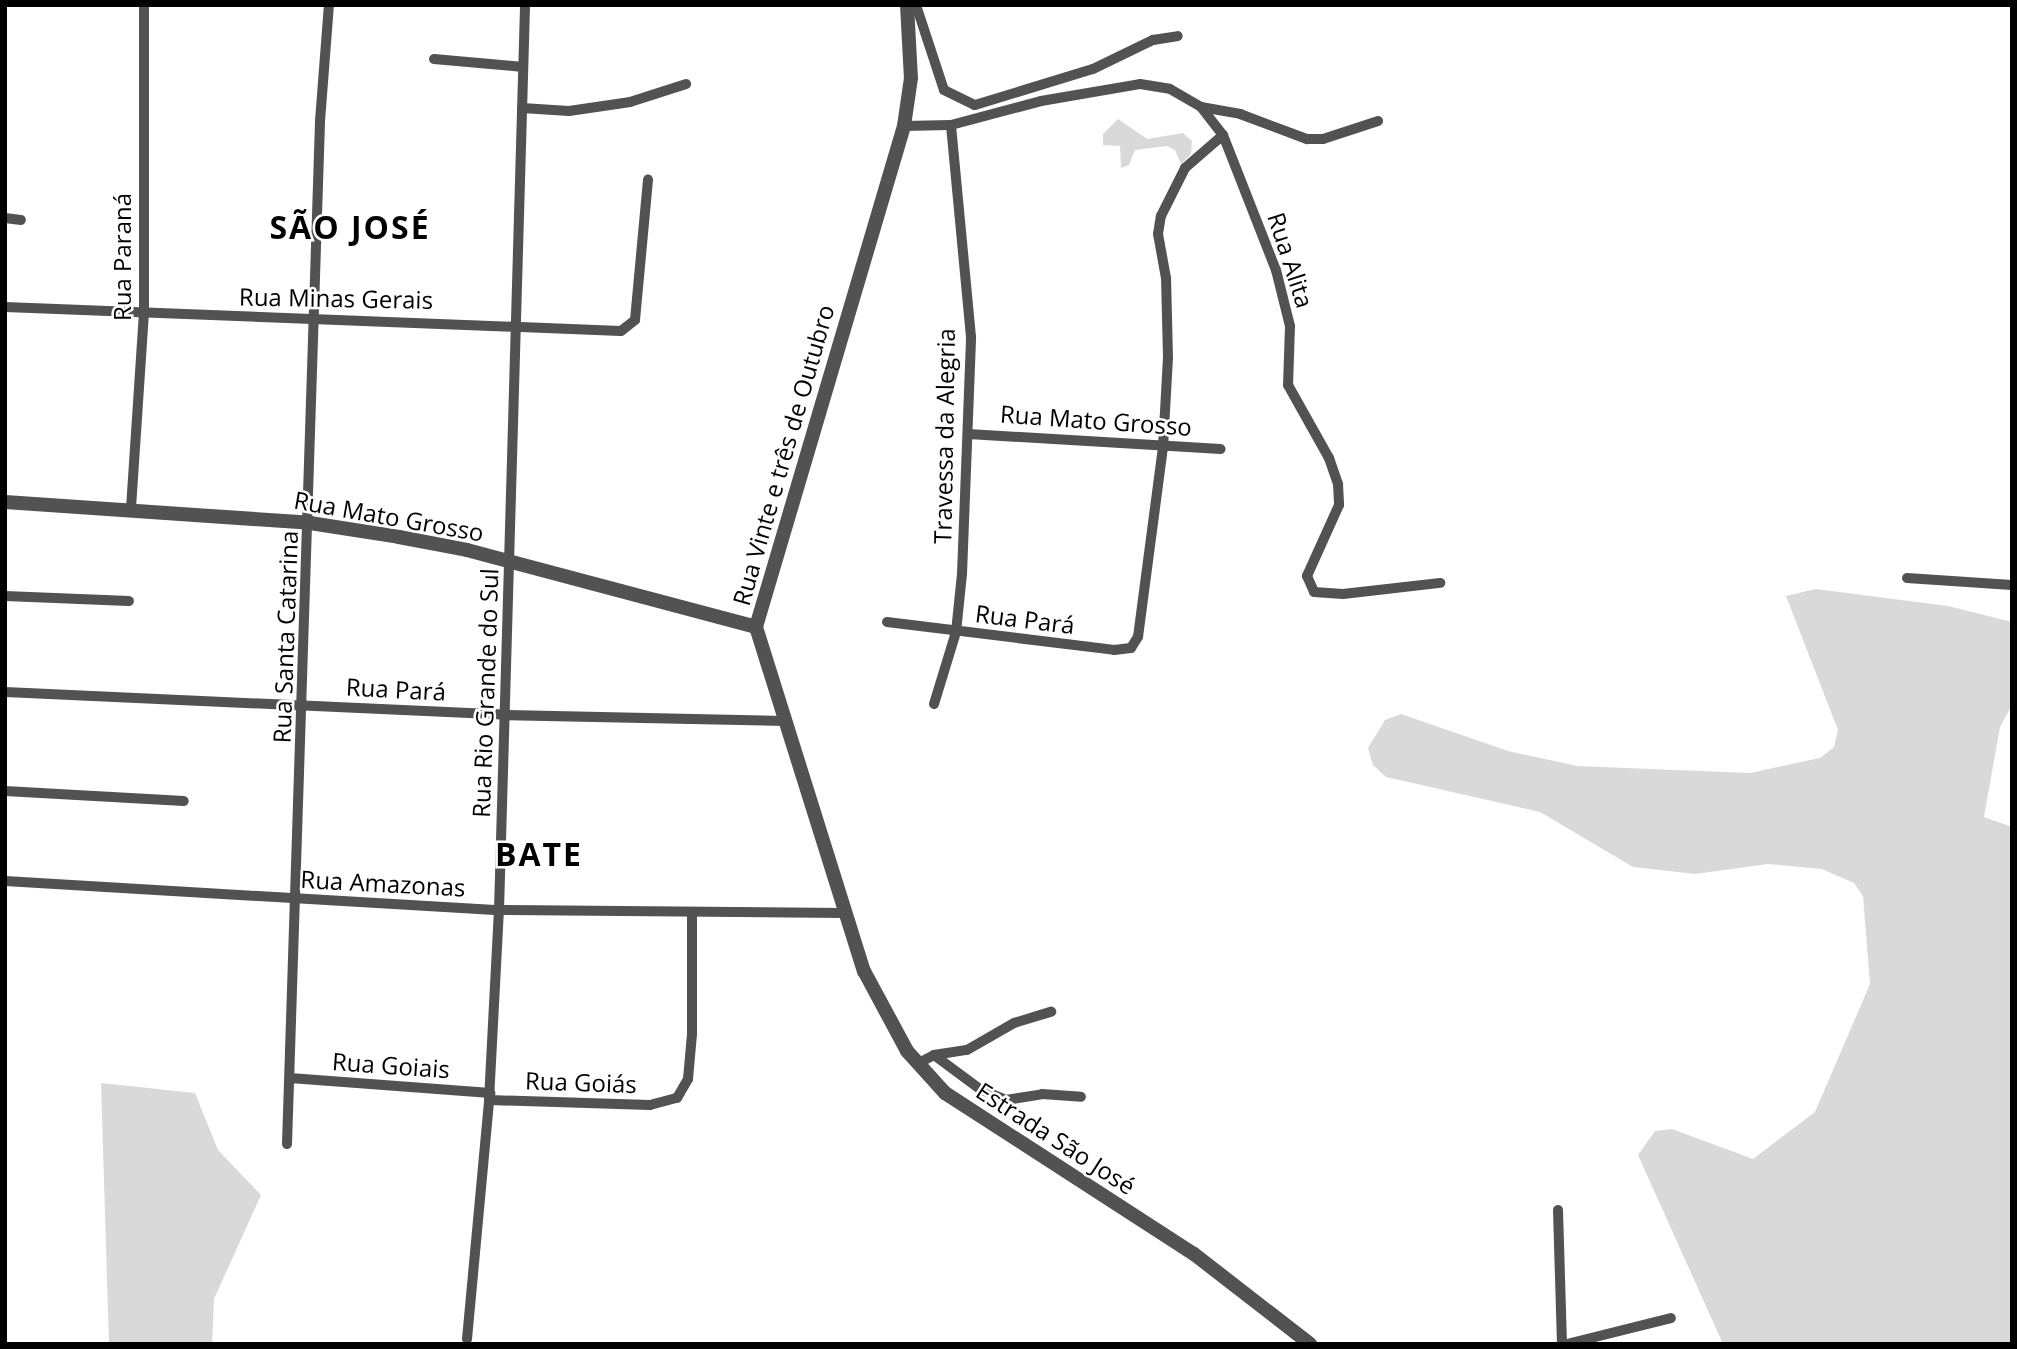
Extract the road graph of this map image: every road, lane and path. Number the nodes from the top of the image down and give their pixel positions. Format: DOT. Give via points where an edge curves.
graph roads {
  1 [pos="144,5"];
  2 [pos="329,5"];
  3 [pos="525,5"];
  4 [pos="907,5"];
  5 [pos="916,5"];
  6 [pos="1178,36"];
  7 [pos="434,59"];
  8 [pos="523,67"];
  9 [pos="686,84"];
  10 [pos="1201,107"];
  11 [pos="522,108"];
  12 [pos="1378,121"];
  13 [pos="951,125"];
  14 [pos="904,126"];
  15 [pos="1223,135"];
  16 [pos="648,180"];
  17 [pos="5,218"];
  18 [pos="21,220"];
  19 [pos="5,307"];
  20 [pos="144,314"];
  21 [pos="314,316"];
  22 [pos="518,325"];
  23 [pos="968,434"];
  24 [pos="1163,447"];
  25 [pos="1221,449"];
  26 [pos="5,502"];
  27 [pos="131,508"];
  28 [pos="310,523"];
  29 [pos="511,562"];
  30 [pos="1907,578"];
  31 [pos="1440,583"];
  32 [pos="2012,585"];
  33 [pos="5,596"];
  34 [pos="129,601"];
  35 [pos="887,622"];
  36 [pos="756,627"];
  37 [pos="956,632"];
  38 [pos="5,692"];
  39 [pos="934,704"];
  40 [pos="304,705"];
  41 [pos="502,715"];
  42 [pos="786,720"];
  43 [pos="5,791"];
  44 [pos="184,801"];
  45 [pos="5,881"];
  46 [pos="296,900"];
  47 [pos="499,909"];
  48 [pos="844,913"];
  49 [pos="692,914"];
  50 [pos="1051,1012"];
  51 [pos="934,1055"];
  52 [pos="917,1064"];
  53 [pos="290,1078"];
  54 [pos="489,1096"];
  55 [pos="1081,1097"];
  56 [pos="287,1144"];
  57 [pos="1558,1210"];
  58 [pos="1671,1318"];
  59 [pos="467,1339"];
  60 [pos="1310,1344"];
  61 [pos="1565,1344"];
  1 -- 20 [label="street, Rua Paraná"];
  2 -- 21 [label="street, Rua Santa Catarina"];
  3 -- 8 [label="street, Rua Rio Grande do Sul"];
  4 -- 14 [label="street, Rua Vinte e três de Outubro" via="911,78"];
  5 -- 6 [label="street" via="944,90 975,105 1093,68 1153,40"];
  7 -- 8 [label="street"];
  8 -- 11 [label="street, Rua Rio Grande do Sul"];
  9 -- 11 [label="street" via="630,102 569,111"];
  10 -- 12 [label="street" via="1240,114 1307,139 1323,139"];
  10 -- 13 [label="street, Rua Alita" via="1170,89 1140,85 1041,101"];
  10 -- 15 [label="street, Rua Alita"];
  11 -- 22 [label="street, Rua Rio Grande do Sul"];
  13 -- 14 [label="street, Rua Alita"];
  13 -- 23 [label="street, Travessa da Alegria" via="971,337"];
  14 -- 36 [label="street, Rua Vinte e três de Outubro"];
  15 -- 24 [label="street" via="1185,168 1161,215 1158,234 1166,278 1168,358"];
  15 -- 31 [label="street, Rua Alita" via="1285,298 1290,326 1288,385 1329,458 1338,484 1339,505 1307,576 1314,592 1343,594"];
  16 -- 22 [label="street, Rua Minas Gerais" via="635,320 621,331"];
  17 -- 18 [label="street"];
  19 -- 20 [label="street, Rua Minas Gerais"];
  20 -- 21 [label="street, Rua Minas Gerais"];
  20 -- 27 [label="street, Rua Paraná"];
  21 -- 22 [label="street, Rua Minas Gerais"];
  21 -- 28 [label="street, Rua Santa Catarina"];
  22 -- 29 [label="street, Rua Rio Grande do Sul"];
  23 -- 24 [label="street, Rua Mato Grosso"];
  23 -- 37 [label="street, Travessa da Alegria"];
  24 -- 25 [label="street, Rua Mato Grosso"];
  24 -- 37 [label="street, Rua Pará" via="1142,624 1139,637 1126,651"];
  26 -- 27 [label="street, Rua Mato Grosso"];
  27 -- 28 [label="street, Rua Mato Grosso"];
  28 -- 29 [label="street, Rua Mato Grosso" via="434,543"];
  28 -- 40 [label="street, Rua Santa Catarina"];
  29 -- 36 [label="street, Rua Mato Grosso"];
  29 -- 41 [label="street, Rua Rio Grande do Sul"];
  30 -- 32 [label="street"];
  33 -- 34 [label="street"];
  35 -- 37 [label="street, Rua Pará"];
  36 -- 42 [label="street, Rua Vinte e três de Outubro"];
  37 -- 39 [label="street, Travessa da Alegria"];
  38 -- 40 [label="street, Rua Pará"];
  40 -- 41 [label="street, Rua Pará"];
  40 -- 46 [label="street, Rua Santa Catarina"];
  41 -- 42 [label="street, Rua Pará"];
  41 -- 47 [label="street, Rua Rio Grande do Sul"];
  42 -- 48 [label="street, Rua Vinte e três de Outubro"];
  43 -- 44 [label="street"];
  45 -- 46 [label="street, Rua Amazonas"];
  46 -- 47 [label="street, Rua Amazonas"];
  46 -- 53 [label="street, Rua Santa Catarina"];
  47 -- 49 [label="street, Rua Amazonas"];
  47 -- 54 [label="street, Rua Rio Grande do Sul"];
  48 -- 49 [label="street, Rua Amazonas"];
  48 -- 52 [label="street, Estrada São José" via="877,998"];
  49 -- 54 [label="street, Rua Goiás" via="688,1072 685,1086 671,1103"];
  50 -- 51 [label="street" via="1014,1023 967,1050"];
  51 -- 52 [label="street"];
  51 -- 55 [label="street" via="979,1089 1006,1100 1042,1094"];
  52 -- 60 [label="street, Estrada São José" via="945,1093 1213,1267"];
  53 -- 54 [label="street, Rua Goiais"];
  53 -- 56 [label="street, Rua Santa Catarina"];
  54 -- 59 [label="street, Rua Rio Grande do Sul"];
  57 -- 61 [label="street"];
  58 -- 61 [label="street"];
}
